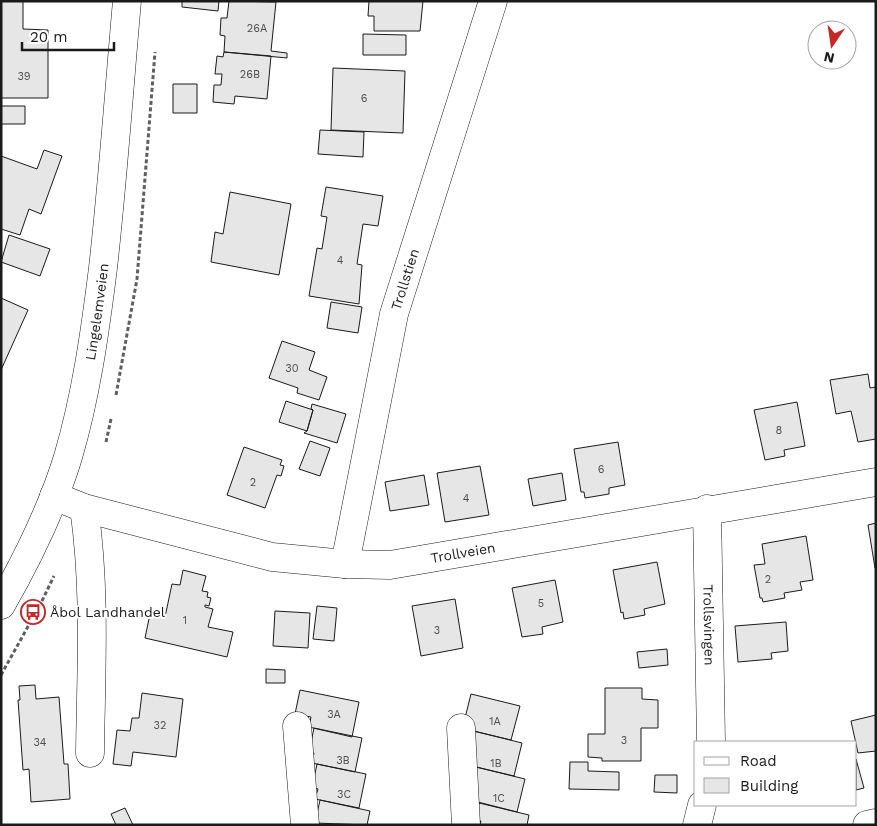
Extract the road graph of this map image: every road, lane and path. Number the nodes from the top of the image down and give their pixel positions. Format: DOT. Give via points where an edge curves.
graph roads {
  1 [pos="127,1"];
  2 [pos="492,1"];
  3 [pos="876,482"];
  4 [pos="54,496"];
  5 [pos="84,508"];
  6 [pos="707,509"];
  7 [pos="345,564"];
  8 [pos="56,570"];
  9 [pos="1,605"];
  10 [pos="1,675"];
  11 [pos="297,726"];
  12 [pos="461,728"];
  13 [pos="711,741"];
  14 [pos="90,753"];
  15 [pos="702,806"];
  16 [pos="876,823"];
  17 [pos="305,825"];
  18 [pos="466,825"];
  19 [pos="697,825"];
  20 [pos="867,825"];
  1 -- 4 [label="street, Lingelemveien" via="110,205 94,340 78,417"];
  2 -- 7 [label="street, Trollstien" via="394,314"];
  3 -- 6 [label="street, Trollveien"];
  4 -- 5 [label="street, Trollveien"];
  4 -- 9 [label="street, Lingelemveien" via="38,535"];
  5 -- 7 [label="street, Trollveien" via="272,557"];
  5 -- 14 [label="street" via="91,595"];
  6 -- 7 [label="street, Trollveien" via="390,565"];
  6 -- 13 [label="street, Trollsvingen"];
  8 -- 10 [label="path"];
  11 -- 17 [label="street"];
  12 -- 18 [label="street"];
  15 -- 19 [label="street"];
  16 -- 20 [label="street"];
}
